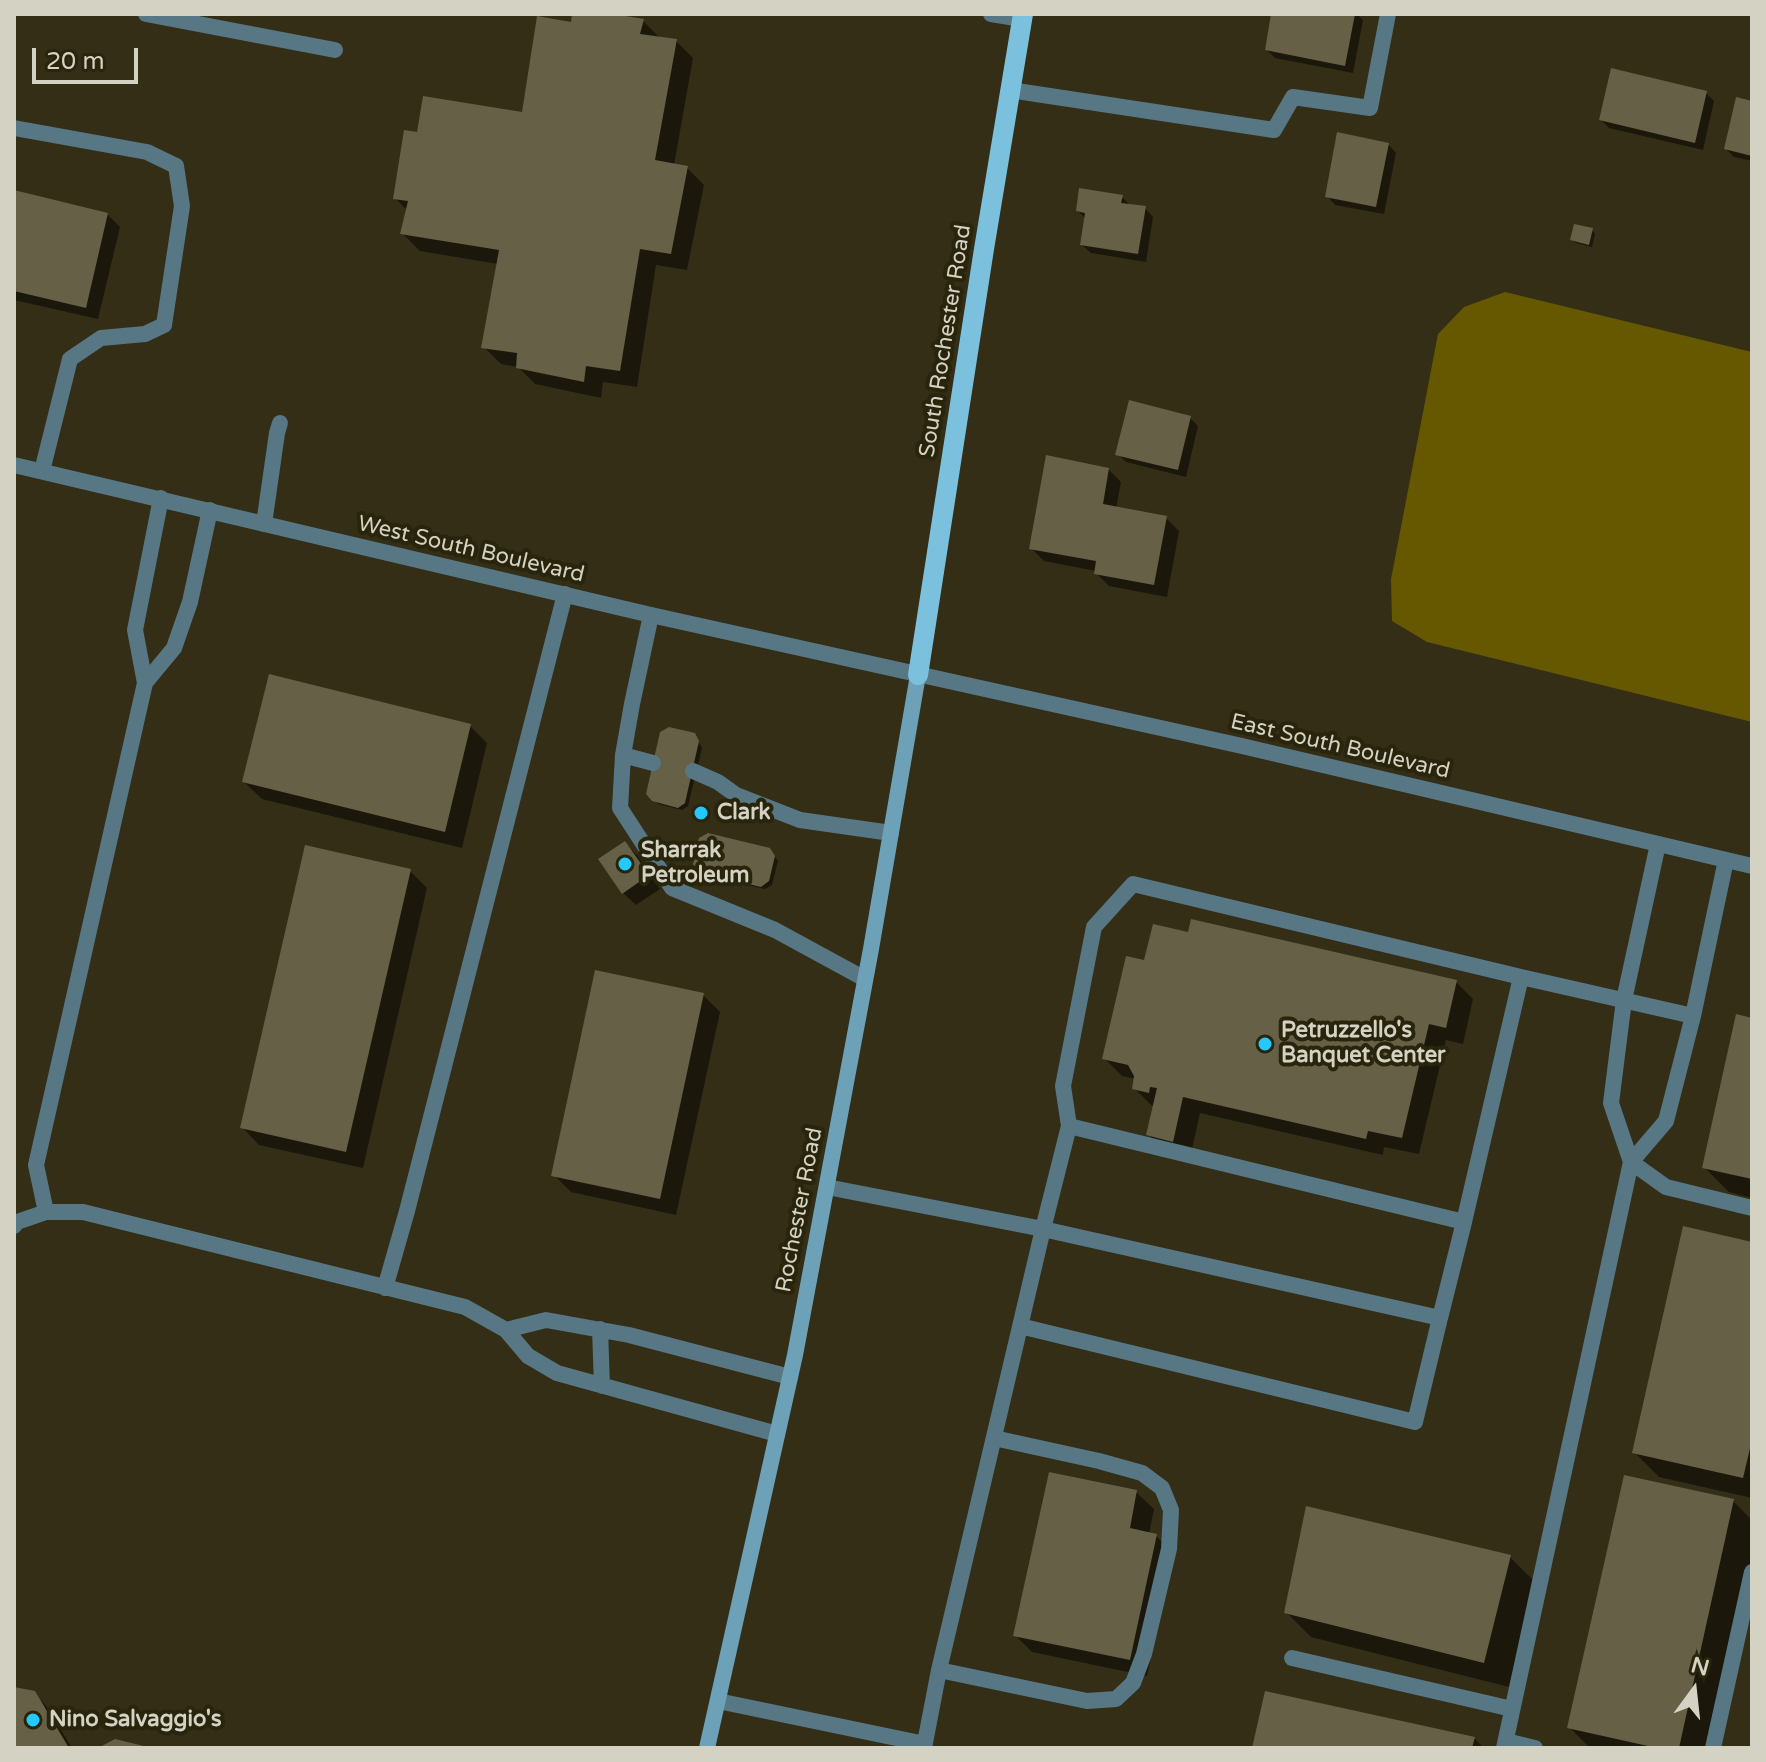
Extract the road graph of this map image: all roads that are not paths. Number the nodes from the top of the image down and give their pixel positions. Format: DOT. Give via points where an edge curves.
graph roads {
  1 [pos="146,14"];
  2 [pos="991,14"];
  3 [pos="1388,14"];
  4 [pos="1022,17"];
  5 [pos="335,50"];
  6 [pos="1010,90"];
  7 [pos="14,128"];
  8 [pos="280,423"];
  9 [pos="14,465"];
  10 [pos="42,471"];
  11 [pos="161,498"];
  12 [pos="210,510"];
  13 [pos="264,524"];
  14 [pos="565,594"];
  15 [pos="651,615"];
  16 [pos="918,675"];
  17 [pos="145,683"];
  18 [pos="623,755"];
  19 [pos="653,763"];
  20 [pos="693,771"];
  21 [pos="891,833"];
  22 [pos="1658,844"];
  23 [pos="1726,860"];
  24 [pos="1752,866"];
  25 [pos="1521,977"];
  26 [pos="865,979"];
  27 [pos="1624,1000"];
  28 [pos="1693,1016"];
  29 [pos="1069,1126"];
  30 [pos="1631,1162"];
  31 [pos="827,1187"];
  32 [pos="1752,1208"];
  33 [pos="46,1212"];
  34 [pos="1464,1222"];
  35 [pos="14,1226"];
  36 [pos="1043,1229"];
  37 [pos="385,1288"];
  38 [pos="1440,1318"];
  39 [pos="1020,1326"];
  40 [pos="600,1329"];
  41 [pos="506,1330"];
  42 [pos="790,1377"];
  43 [pos="602,1386"];
  44 [pos="777,1434"];
  45 [pos="994,1438"];
  46 [pos="1752,1572"];
  47 [pos="1292,1658"];
  48 [pos="939,1670"];
  49 [pos="718,1701"];
  50 [pos="1512,1709"];
  51 [pos="1505,1744"];
  52 [pos="925,1746"];
  53 [pos="707,1748"];
  54 [pos="1535,1748"];
  55 [pos="1713,1748"];
  1 -- 5 [label="street"];
  2 -- 4 [label="street"];
  3 -- 6 [label="street" via="1370,108 1293,97 1274,130"];
  4 -- 6 [label="main road, South Rochester Road"];
  6 -- 16 [label="main road, South Rochester Road"];
  7 -- 10 [label="street" via="147,152 176,166 182,206 164,325 145,334 101,338 70,359"];
  8 -- 13 [label="street"];
  9 -- 10 [label="street, West South Boulevard"];
  10 -- 11 [label="street, West South Boulevard"];
  11 -- 12 [label="street, West South Boulevard"];
  11 -- 17 [label="street" via="135,630"];
  12 -- 13 [label="street, West South Boulevard"];
  12 -- 17 [label="street" via="174,648"];
  13 -- 14 [label="street, West South Boulevard"];
  14 -- 15 [label="street, West South Boulevard"];
  14 -- 37 [label="street"];
  15 -- 16 [label="street, West South Boulevard"];
  15 -- 18 [label="street"];
  16 -- 21 [label="main road, Rochester Road"];
  16 -- 22 [label="street, East South Boulevard"];
  17 -- 33 [label="street" via="36,1165"];
  18 -- 19 [label="street"];
  18 -- 26 [label="street" via="620,808 672,888 775,930"];
  20 -- 21 [label="street" via="800,820"];
  21 -- 26 [label="main road, Rochester Road"];
  22 -- 23 [label="street, East South Boulevard"];
  22 -- 27 [label="street"];
  23 -- 24 [label="street, East South Boulevard"];
  23 -- 28 [label="street"];
  25 -- 27 [label="street"];
  25 -- 29 [label="street" via="1133,884 1094,927 1063,1086"];
  25 -- 34 [label="street"];
  26 -- 31 [label="main road, Rochester Road"];
  27 -- 28 [label="street"];
  27 -- 30 [label="street" via="1611,1103"];
  28 -- 30 [label="street" via="1666,1121"];
  29 -- 34 [label="street"];
  29 -- 36 [label="street"];
  30 -- 32 [label="street" via="1666,1187"];
  30 -- 50 [label="street"];
  31 -- 36 [label="street"];
  31 -- 42 [label="main road, Rochester Road"];
  33 -- 35 [label="street"];
  33 -- 37 [label="street" via="83,1212"];
  34 -- 38 [label="street"];
  36 -- 38 [label="street"];
  36 -- 39 [label="street"];
  37 -- 41 [label="street" via="465,1307"];
  38 -- 39 [label="street" via="1415,1422"];
  39 -- 45 [label="street"];
  40 -- 41 [label="street" via="546,1320"];
  40 -- 42 [label="street"];
  40 -- 43 [label="street"];
  41 -- 43 [label="street" via="528,1356 557,1373"];
  42 -- 44 [label="main road, Rochester Road"];
  43 -- 44 [label="street"];
  44 -- 49 [label="main road, Rochester Road"];
  45 -- 48 [label="street"];
  45 -- 48 [label="street" via="1142,1473 1162,1488 1171,1510 1169,1549 1144,1654 1133,1683 1116,1699 1087,1701"];
  46 -- 55 [label="street"];
  47 -- 50 [label="street"];
  48 -- 52 [label="street"];
  49 -- 52 [label="street"];
  49 -- 53 [label="main road, Rochester Road"];
  50 -- 51 [label="street"];
  51 -- 54 [label="street"];
}
